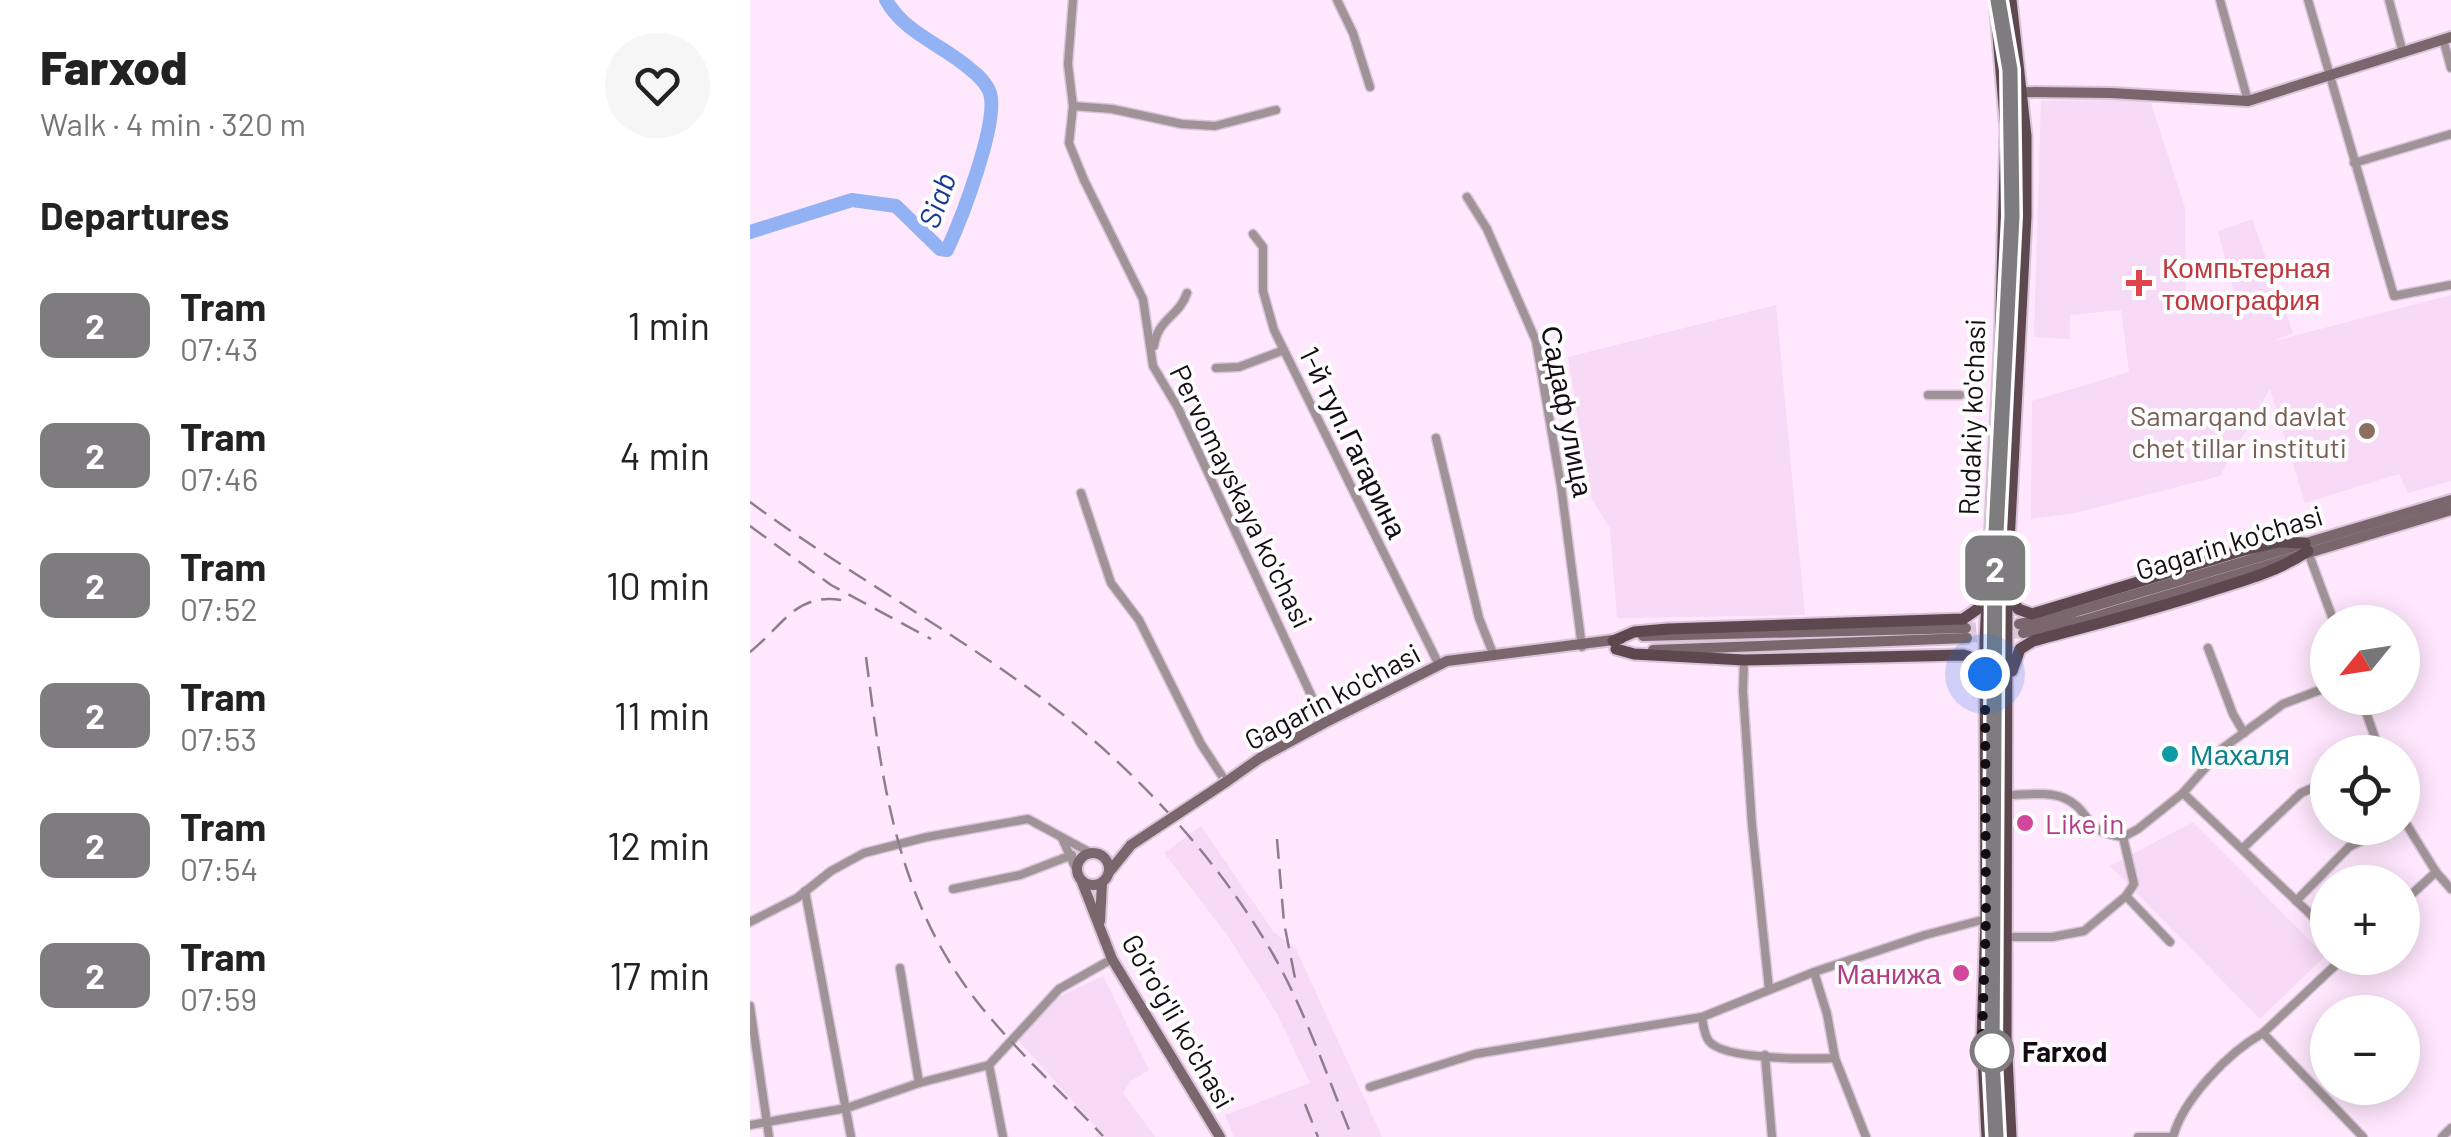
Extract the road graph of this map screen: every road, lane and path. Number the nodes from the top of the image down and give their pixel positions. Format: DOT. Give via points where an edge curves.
graph roads {
  1 [pos="1073,0"];
  2 [pos="1337,0"];
  3 [pos="1995,0"];
  4 [pos="2010,0"];
  5 [pos="2220,0"];
  6 [pos="2308,0"];
  7 [pos="2389,0"];
  8 [pos="2447,38"];
  9 [pos="2403,53"];
  10 [pos="2451,68"];
  11 [pos="2329,78"];
  12 [pos="1370,87"];
  13 [pos="2022,92"];
  14 [pos="2248,101"];
  15 [pos="1073,106"];
  16 [pos="1276,110"];
  17 [pos="2451,134"];
  18 [pos="2354,163"];
  19 [pos="1467,197"];
  20 [pos="1253,234"];
  21 [pos="2451,284"];
  22 [pos="1186,293"];
  23 [pos="1284,350"];
  24 [pos="1216,368"];
  25 [pos="1928,395"];
  26 [pos="1960,395"];
  27 [pos="1178,408"];
  28 [pos="1436,438"];
  29 [pos="1995,442"];
  30 [pos="2016,442"];
  31 [pos="1081,493"];
  32 [pos="2451,500"];
  33 [pos="2451,510"];
  34 [pos="2306,547"];
  35 [pos="1988,578"];
  36 [pos="2007,581"];
  37 [pos="2328,605"];
  38 [pos="2021,628"];
  39 [pos="1967,633"];
  40 [pos="1615,645"];
  41 [pos="1582,647"];
  42 [pos="2208,648"];
  43 [pos="1494,656"];
  44 [pos="1744,660"];
  45 [pos="1439,664"];
  46 [pos="2006,689"];
  47 [pos="2310,694"];
  48 [pos="1984,709"];
  49 [pos="1324,723"];
  50 [pos="2244,733"];
  51 [pos="1986,750"];
  52 [pos="2006,752"];
  53 [pos="1226,782"];
  54 [pos="2310,789"];
  55 [pos="2183,793"];
  56 [pos="2006,795"];
  57 [pos="2123,837"];
  58 [pos="1062,838"];
  59 [pos="1131,845"];
  60 [pos="2352,845"];
  61 [pos="2420,845"];
  62 [pos="2242,849"];
  63 [pos="1095,853"];
  64 [pos="1072,854"];
  65 [pos="1076,868"];
  66 [pos="1110,871"];
  67 [pos="2436,872"];
  68 [pos="1082,882"];
  69 [pos="1102,884"];
  70 [pos="2420,887"];
  71 [pos="953,889"];
  72 [pos="2451,889"];
  73 [pos="806,891"];
  74 [pos="2126,896"];
  75 [pos="2296,901"];
  76 [pos="2310,914"];
  77 [pos="1986,920"];
  78 [pos="750,922"];
  79 [pos="1101,927"];
  80 [pos="2008,937"];
  81 [pos="2170,942"];
  82 [pos="1112,958"];
  83 [pos="900,968"];
  84 [pos="1814,972"];
  85 [pos="2325,975"];
  86 [pos="1769,989"];
  87 [pos="750,1006"];
  88 [pos="1702,1017"];
  89 [pos="2263,1033"];
  90 [pos="1765,1054"];
  91 [pos="1835,1058"];
  92 [pos="989,1067"];
  93 [pos="919,1082"];
  94 [pos="1370,1087"];
  95 [pos="847,1108"];
  96 [pos="766,1122"];
  97 [pos="750,1125"];
  98 [pos="2451,1128"];
  99 [pos="769,1137"];
  100 [pos="851,1137"];
  101 [pos="1002,1137"];
  102 [pos="1220,1137"];
  103 [pos="1772,1137"];
  104 [pos="1866,1137"];
  105 [pos="1988,1137"];
  106 [pos="2012,1137"];
  107 [pos="2138,1137"];
  108 [pos="2171,1137"];
  109 [pos="2363,1137"];
  110 [pos="2442,1137"];
  1 -- 15 [label="street, Pervomayskaya ko'chasi"];
  2 -- 12 [label="street"];
  3 -- 29 [label="main road, Rudakiy ko'chasi" via="2006,130"];
  4 -- 13 [label="main road, Rudakiy ko'chasi"];
  5 -- 14 [label="street"];
  6 -- 11 [label="street"];
  7 -- 9 [label="street"];
  8 -- 9 [label="main road"];
  8 -- 10 [label="street"];
  9 -- 11 [label="main road"];
  11 -- 14 [label="main road"];
  11 -- 18 [label="street"];
  13 -- 14 [label="main road"];
  13 -- 30 [label="main road, Rudakiy ko'chasi" via="2026,216"];
  15 -- 16 [label="street" via="1215,126"];
  15 -- 27 [label="street, Pervomayskaya ko'chasi" via="1069,142 1143,299 1153,366"];
  17 -- 18 [label="street"];
  18 -- 21 [label="street" via="2394,296"];
  19 -- 41 [label="street, Садаф улица" via="1536,341"];
  20 -- 23 [label="street, 1-й туп.Гагарина" via="1263,246 1263,291"];
  22 -- 27 [label="street" via="1154,342"];
  23 -- 24 [label="street"];
  23 -- 45 [label="street, 1-й туп.Гагарина"];
  25 -- 26 [label="street"];
  27 -- 49 [label="street, Pervomayskaya ko'chasi"];
  28 -- 43 [label="street"];
  29 -- 30 [label="main road"];
  29 -- 35 [label="main road, Rudakiy ko'chasi"];
  30 -- 36 [label="main road, Rudakiy ko'chasi"];
  31 -- 53 [label="street" via="1111,582"];
  32 -- 34 [label="main road, Gagarin ko'chasi"];
  33 -- 34 [label="main road, Gagarin ko'chasi"];
  34 -- 36 [label="main road" via="2278,542 2241,551 2032,614 2015,606"];
  34 -- 37 [label="street"];
  34 -- 38 [label="main road, Gagarin ko'chasi" via="2081,621"];
  34 -- 46 [label="main road" via="2286,566 2244,581 2028,643"];
  35 -- 40 [label="main road" via="1979,608 1963,619 1668,629 1634,632"];
  35 -- 48 [label="main road, Rudakiy ko'chasi"];
  36 -- 46 [label="main road, Rudakiy ko'chasi"];
  39 -- 40 [label="main road, Gagarin ko'chasi" via="1646,636"];
  40 -- 41 [label="main road, Gagarin ko'chasi"];
  40 -- 44 [label="main road" via="1634,654"];
  41 -- 43 [label="main road, Gagarin ko'chasi"];
  42 -- 50 [label="street"];
  43 -- 45 [label="main road, Gagarin ko'chasi"];
  44 -- 48 [label="main road" via="1968,656 1978,664"];
  44 -- 86 [label="street"];
  45 -- 49 [label="main road, Gagarin ko'chasi"];
  46 -- 52 [label="main road, Rudakiy ko'chasi"];
  47 -- 50 [label="street" via="2282,704"];
  48 -- 51 [label="main road, Rudakiy ko'chasi"];
  49 -- 53 [label="main road, Gagarin ko'chasi"];
  50 -- 55 [label="street"];
  51 -- 52 [label="main road"];
  51 -- 77 [label="main road, Rudakiy ko'chasi"];
  52 -- 56 [label="main road, Rudakiy ko'chasi"];
  53 -- 59 [label="main road, Gagarin ko'chasi, bridge"];
  54 -- 62 [label="street"];
  55 -- 57 [label="street"];
  55 -- 62 [label="street"];
  56 -- 57 [label="street" via="2060,796 2094,830"];
  56 -- 80 [label="main road, Rudakiy ko'chasi"];
  57 -- 74 [label="street" via="2134,884"];
  58 -- 63 [label="street"];
  58 -- 64 [label="street"];
  58 -- 73 [label="street" via="1028,819 927,837 864,853"];
  59 -- 63 [label="main road"];
  59 -- 66 [label="main road"];
  60 -- 75 [label="street"];
  61 -- 67 [label="street"];
  62 -- 75 [label="street"];
  63 -- 65 [label="main road"];
  63 -- 66 [label="main road"];
  64 -- 65 [label="street"];
  64 -- 71 [label="street" via="1020,875"];
  65 -- 68 [label="main road"];
  66 -- 69 [label="main road"];
  67 -- 70 [label="street"];
  67 -- 72 [label="street"];
  68 -- 69 [label="main road"];
  68 -- 79 [label="main road, Go'ro'g'li ko'chasi"];
  69 -- 79 [label="main road, Go'ro'g'li ko'chasi"];
  73 -- 78 [label="street"];
  73 -- 95 [label="street"];
  74 -- 80 [label="street" via="2084,931"];
  74 -- 81 [label="street"];
  75 -- 76 [label="street"];
  77 -- 84 [label="street"];
  77 -- 105 [label="main road, Rudakiy ko'chasi" via="1982,1037"];
  79 -- 82 [label="main road, Go'ro'g'li ko'chasi"];
  80 -- 106 [label="main road, Rudakiy ko'chasi"];
  82 -- 92 [label="street" via="1059,989"];
  82 -- 102 [label="main road, Go'ro'g'li ko'chasi"];
  83 -- 93 [label="street"];
  84 -- 86 [label="street"];
  84 -- 91 [label="street"];
  85 -- 89 [label="street"];
  86 -- 88 [label="street"];
  87 -- 96 [label="street"];
  88 -- 90 [label="street" via="1709,1041 1723,1051"];
  88 -- 94 [label="street" via="1475,1054"];
  89 -- 108 [label="street" via="2219,1066"];
  89 -- 109 [label="street"];
  90 -- 91 [label="street"];
  90 -- 103 [label="street"];
  91 -- 104 [label="street"];
  92 -- 93 [label="street"];
  92 -- 101 [label="street"];
  93 -- 95 [label="street"];
  95 -- 96 [label="street"];
  95 -- 100 [label="street"];
  96 -- 97 [label="street"];
  96 -- 99 [label="street"];
  98 -- 110 [label="street"];
  107 -- 108 [label="street"];
}
